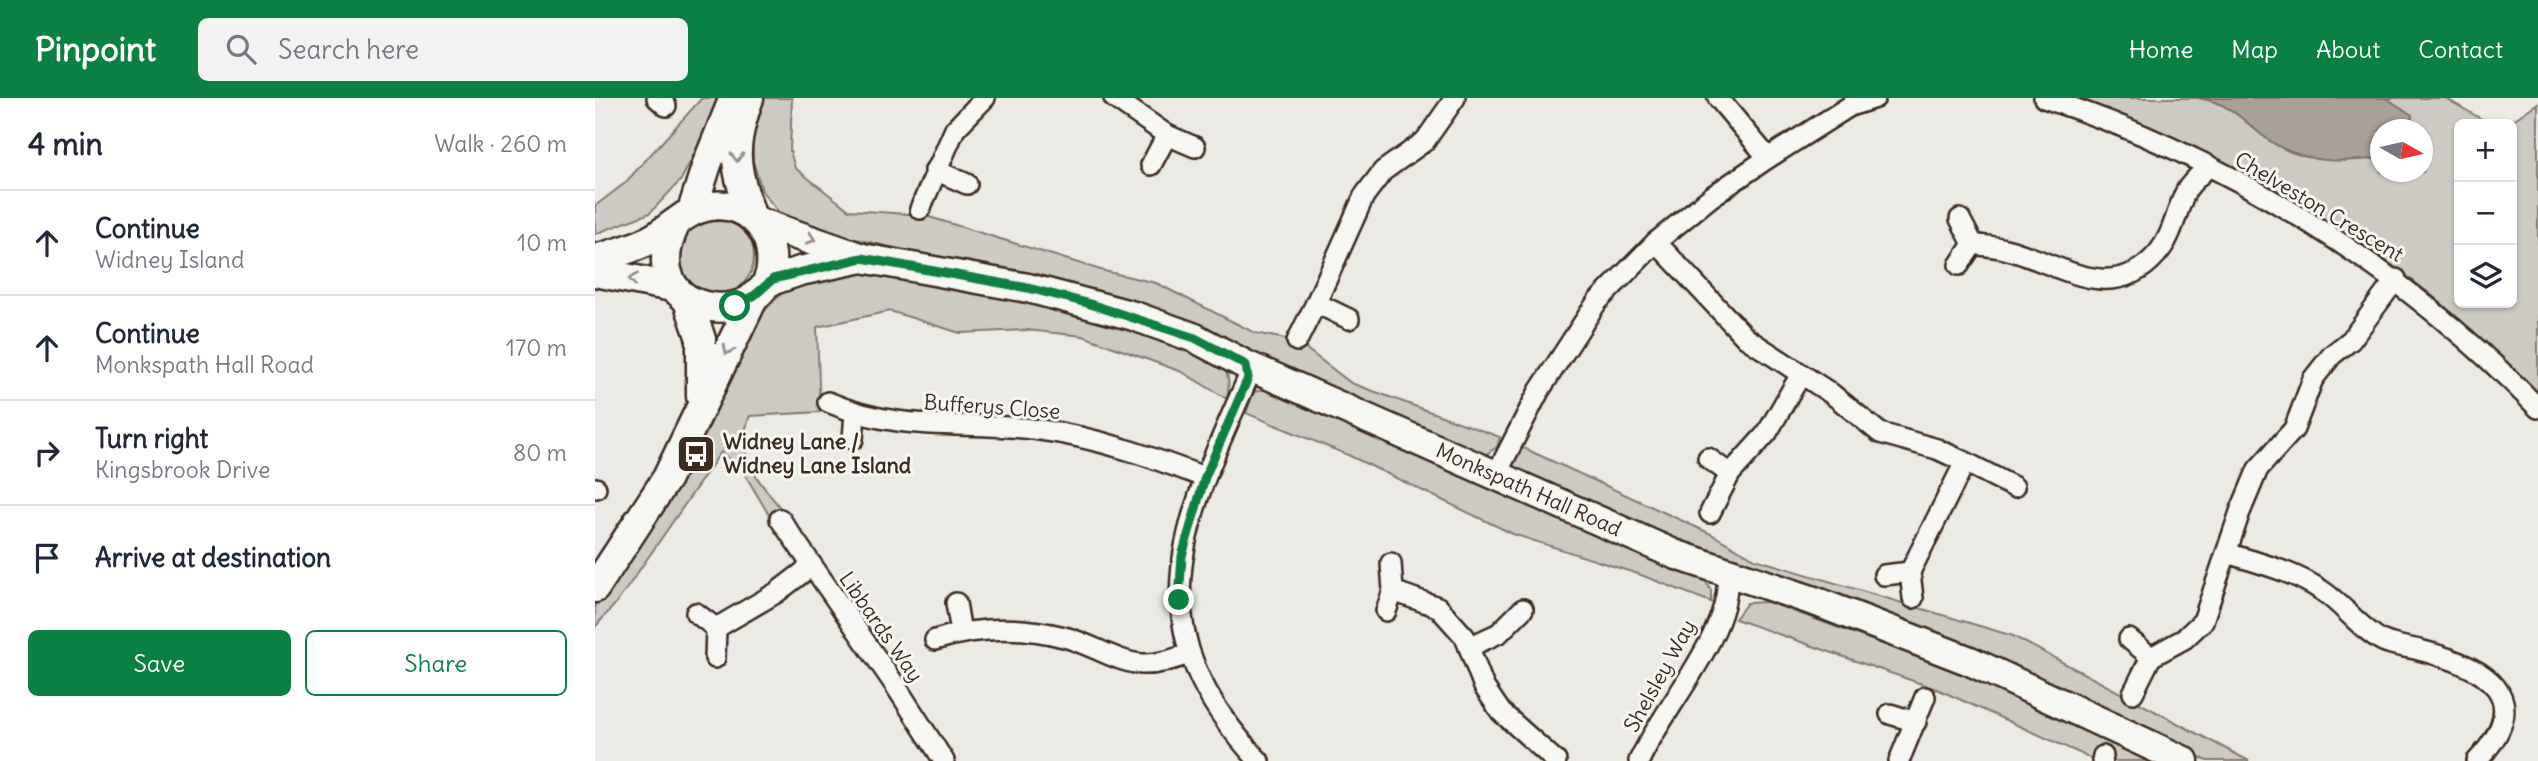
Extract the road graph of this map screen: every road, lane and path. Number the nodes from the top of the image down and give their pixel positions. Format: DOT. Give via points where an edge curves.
graph roads {
  1 [pos="734,98"];
  2 [pos="749,98"];
  3 [pos="985,98"];
  4 [pos="1114,98"];
  5 [pos="1455,98"];
  6 [pos="1718,98"];
  7 [pos="1875,98"];
  8 [pos="2044,98"];
  9 [pos="1167,135"];
  10 [pos="1195,148"];
  11 [pos="1768,158"];
  12 [pos="1151,166"];
  13 [pos="2208,167"];
  14 [pos="935,170"];
  15 [pos="967,184"];
  16 [pos="920,208"];
  17 [pos="684,217"];
  18 [pos="755,218"];
  19 [pos="1960,219"];
  20 [pos="1656,242"];
  21 [pos="1973,244"];
  22 [pos="862,258"];
  23 [pos="595,259"];
  24 [pos="1959,265"];
  25 [pos="595,272"];
  26 [pos="2396,279"];
  27 [pos="762,289"];
  28 [pos="680,294"];
  29 [pos="1316,303"];
  30 [pos="1349,319"];
  31 [pos="1297,341"];
  32 [pos="1246,365"];
  33 [pos="1800,376"];
  34 [pos="828,402"];
  35 [pos="701,406"];
  36 [pos="2538,408"];
  37 [pos="855,413"];
  38 [pos="853,439"];
  39 [pos="1708,458"];
  40 [pos="1965,462"];
  41 [pos="1489,474"];
  42 [pos="1730,474"];
  43 [pos="1205,477"];
  44 [pos="2014,487"];
  45 [pos="1710,513"];
  46 [pos="780,519"];
  47 [pos="2227,553"];
  48 [pos="1391,564"];
  49 [pos="810,567"];
  50 [pos="1910,572"];
  51 [pos="1727,574"];
  52 [pos="1884,575"];
  53 [pos="595,588"];
  54 [pos="1393,591"];
  55 [pos="1913,598"];
  56 [pos="956,603"];
  57 [pos="1523,608"];
  58 [pos="1385,611"];
  59 [pos="696,612"];
  60 [pos="716,628"];
  61 [pos="961,632"];
  62 [pos="2129,639"];
  63 [pos="935,640"];
  64 [pos="1469,646"];
  65 [pos="1189,654"];
  66 [pos="2151,657"];
  67 [pos="715,658"];
  68 [pos="2133,693"];
  69 [pos="1924,697"];
  70 [pos="1890,715"];
  71 [pos="1916,722"];
  72 [pos="944,761"];
  73 [pos="1259,761"];
  74 [pos="1556,761"];
  75 [pos="1639,761"];
  76 [pos="1899,761"];
  77 [pos="2184,761"];
  78 [pos="2477,761"];
  1 -- 17 [label="street"];
  2 -- 18 [label="street, one-way" via="737,133 736,171"];
  3 -- 14 [label="street" via="955,130"];
  4 -- 9 [label="street"];
  5 -- 29 [label="street" via="1425,141 1383,171 1364,196"];
  6 -- 11 [label="street"];
  7 -- 11 [label="street" via="1850,106"];
  8 -- 13 [label="street, Chelveston Crescent" via="2084,111"];
  9 -- 10 [label="street"];
  9 -- 12 [label="street"];
  11 -- 20 [label="street"];
  13 -- 21 [label="street" via="2187,189 2158,253 2134,274 2097,279 2005,249"];
  13 -- 26 [label="street, Chelveston Crescent"];
  14 -- 15 [label="street"];
  14 -- 16 [label="street"];
  17 -- 18 [label="street" via="723,206"];
  17 -- 23 [label="street" via="630,249"];
  17 -- 28 [label="street" via="664,255"];
  18 -- 22 [label="street, Monkspath Hall Road, one-way"];
  18 -- 27 [label="street" via="772,251"];
  19 -- 21 [label="street"];
  20 -- 33 [label="street" via="1746,338"];
  20 -- 41 [label="street" via="1597,302 1539,391 1499,469"];
  21 -- 24 [label="street"];
  22 -- 27 [label="street, Monkspath Hall Road" via="800,271"];
  22 -- 32 [label="street, Monkspath Hall Road" via="1087,303 1195,338"];
  28 -- 25 [label="street, one-way"];
  26 -- 36 [label="street, Chelveston Crescent"];
  26 -- 47 [label="street" via="2351,340 2313,379 2294,429 2259,469"];
  27 -- 28 [label="street" via="721,309"];
  27 -- 35 [label="street, one-way"];
  28 -- 35 [label="street" via="702,339"];
  29 -- 30 [label="street"];
  29 -- 31 [label="street"];
  32 -- 41 [label="street, Monkspath Hall Road"];
  32 -- 43 [label="street" via="1248,378"];
  33 -- 40 [label="street" via="1832,394 1880,433"];
  33 -- 42 [label="street" via="1767,433"];
  34 -- 37 [label="street, Bufferys Close"];
  35 -- 53 [label="street" via="667,478"];
  37 -- 38 [label="street"];
  37 -- 43 [label="street, Bufferys Close" via="918,425 1038,429 1090,439"];
  39 -- 42 [label="street"];
  40 -- 44 [label="street"];
  40 -- 50 [label="street"];
  41 -- 51 [label="street, Monkspath Hall Road"];
  42 -- 45 [label="street"];
  43 -- 65 [label="street" via="1182,556 1179,600"];
  46 -- 49 [label="street, Libbards Way"];
  47 -- 66 [label="street" via="2203,621 2184,639"];
  47 -- 78 [label="street" via="2301,578 2386,642 2452,661 2495,685 2505,712 2491,746"];
  48 -- 54 [label="street"];
  49 -- 60 [label="street"];
  49 -- 72 [label="street, Libbards Way"];
  50 -- 52 [label="street"];
  50 -- 55 [label="street"];
  51 -- 75 [label="street, Shelsley Way" via="1725,602 1696,666"];
  51 -- 77 [label="street, Monkspath Hall Road" via="1970,661"];
  54 -- 58 [label="street"];
  54 -- 64 [label="street" via="1438,607"];
  56 -- 61 [label="street"];
  57 -- 64 [label="street" via="1499,633"];
  59 -- 60 [label="street"];
  60 -- 67 [label="street"];
  61 -- 63 [label="street"];
  61 -- 65 [label="street" via="1004,628 1064,637 1140,664"];
  62 -- 66 [label="street"];
  64 -- 74 [label="street" via="1484,687 1501,712"];
  65 -- 73 [label="street" via="1232,732"];
  66 -- 68 [label="street"];
  69 -- 71 [label="street"];
  70 -- 71 [label="street"];
  71 -- 76 [label="street"];
}
